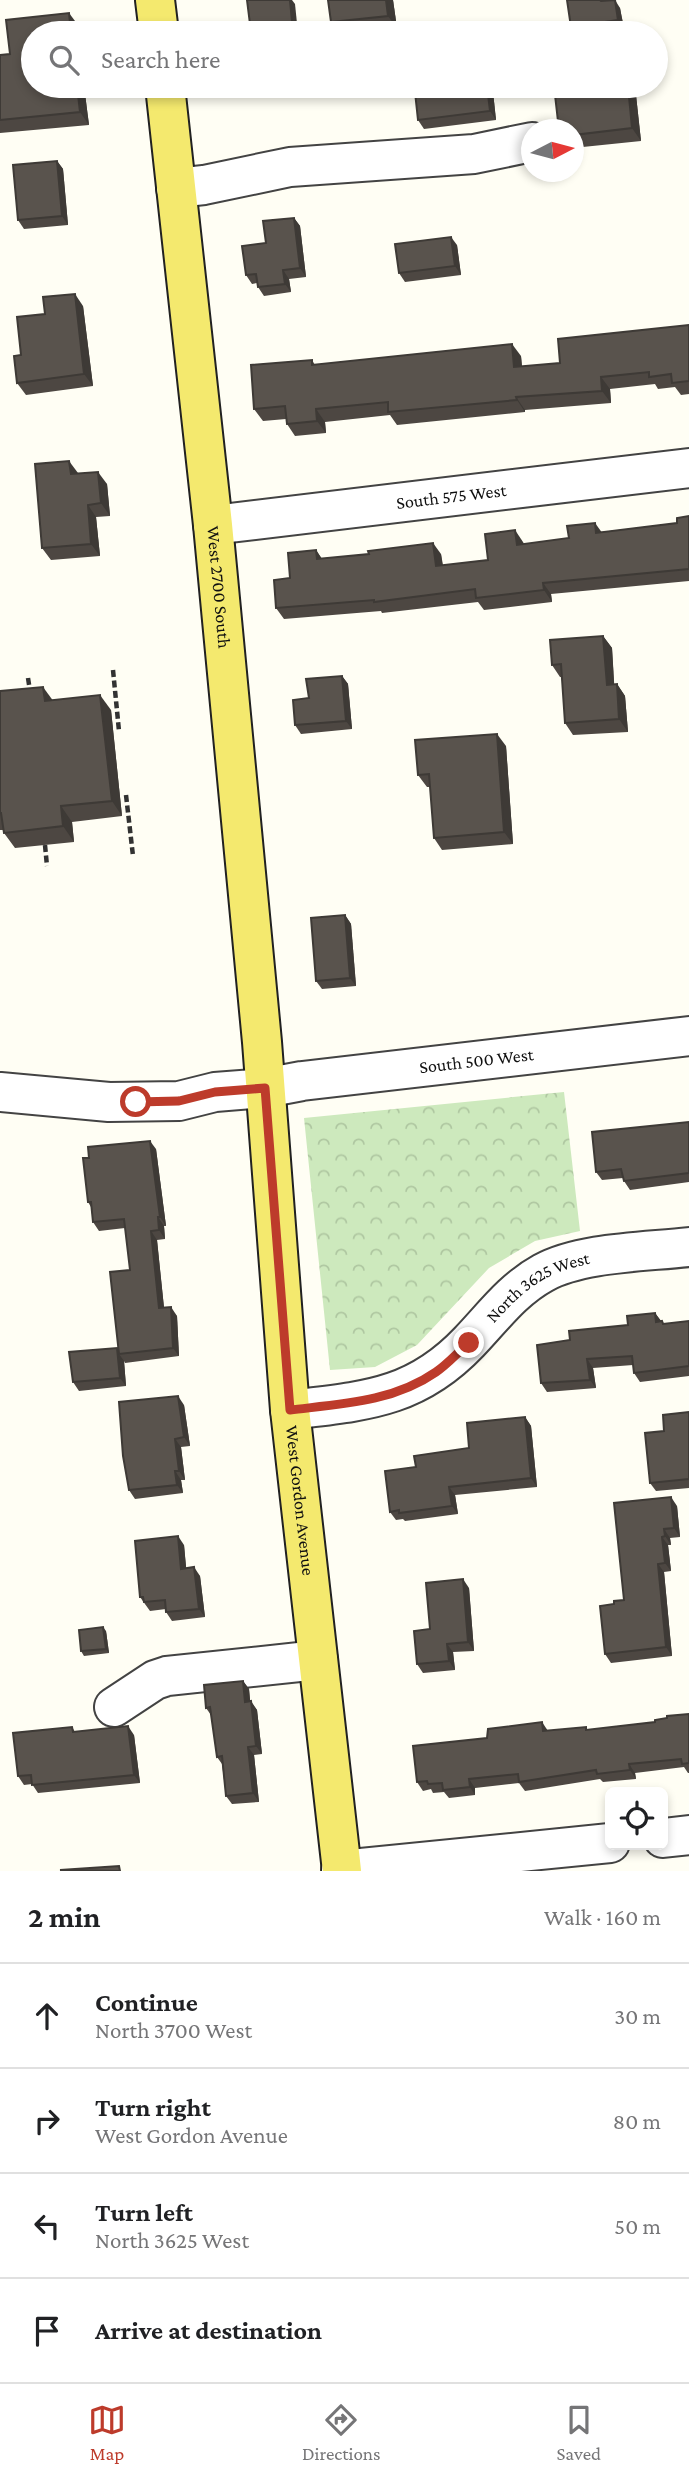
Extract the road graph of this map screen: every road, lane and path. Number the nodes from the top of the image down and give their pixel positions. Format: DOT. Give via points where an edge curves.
graph roads {
  1 [pos="156,0"];
  2 [pos="158,21"];
  3 [pos="166,98"];
  4 [pos="521,144"];
  5 [pos="176,188"];
  6 [pos="689,468"];
  7 [pos="213,525"];
  8 [pos="113,670"];
  9 [pos="28,678"];
  10 [pos="31,705"];
  11 [pos="119,731"];
  12 [pos="126,795"];
  13 [pos="45,845"];
  14 [pos="133,856"];
  15 [pos="47,866"];
  16 [pos="689,1036"];
  17 [pos="265,1088"];
  18 [pos="0,1092"];
  19 [pos="689,1247"];
  20 [pos="290,1410"];
  21 [pos="318,1660"];
  22 [pos="114,1707"];
  23 [pos="689,1835"];
  24 [pos="668,1837"];
  25 [pos="605,1844"];
  26 [pos="620,1850"];
  27 [pos="342,1870"];
  28 [pos="622,1871"];
  1 -- 2 [label="main road"];
  3 -- 5 [label="main road, West 2700 South"];
  4 -- 5 [label="street" via="474,154 290,167"];
  5 -- 7 [label="main road, West 2700 South"];
  6 -- 7 [label="street, South 575 West"];
  7 -- 17 [label="main road, West 2700 South"];
  8 -- 11 [label="path"];
  9 -- 10 [label="path"];
  12 -- 14 [label="path"];
  13 -- 15 [label="path"];
  16 -- 17 [label="street, South 500 West"];
  17 -- 18 [label="street, South 500 West" via="215,1092 179,1101 136,1102"];
  17 -- 20 [label="main road, West Gordon Avenue"];
  19 -- 20 [label="street, North 3625 West" via="578,1260 544,1273 508,1298 438,1371 410,1387 371,1400"];
  20 -- 21 [label="main road, West Gordon Avenue"];
  21 -- 22 [label="street" via="167,1676"];
  21 -- 27 [label="main road, West Gordon Avenue"];
  23 -- 24 [label="street"];
  25 -- 27 [label="street"];
  26 -- 28 [label="street"];
}
